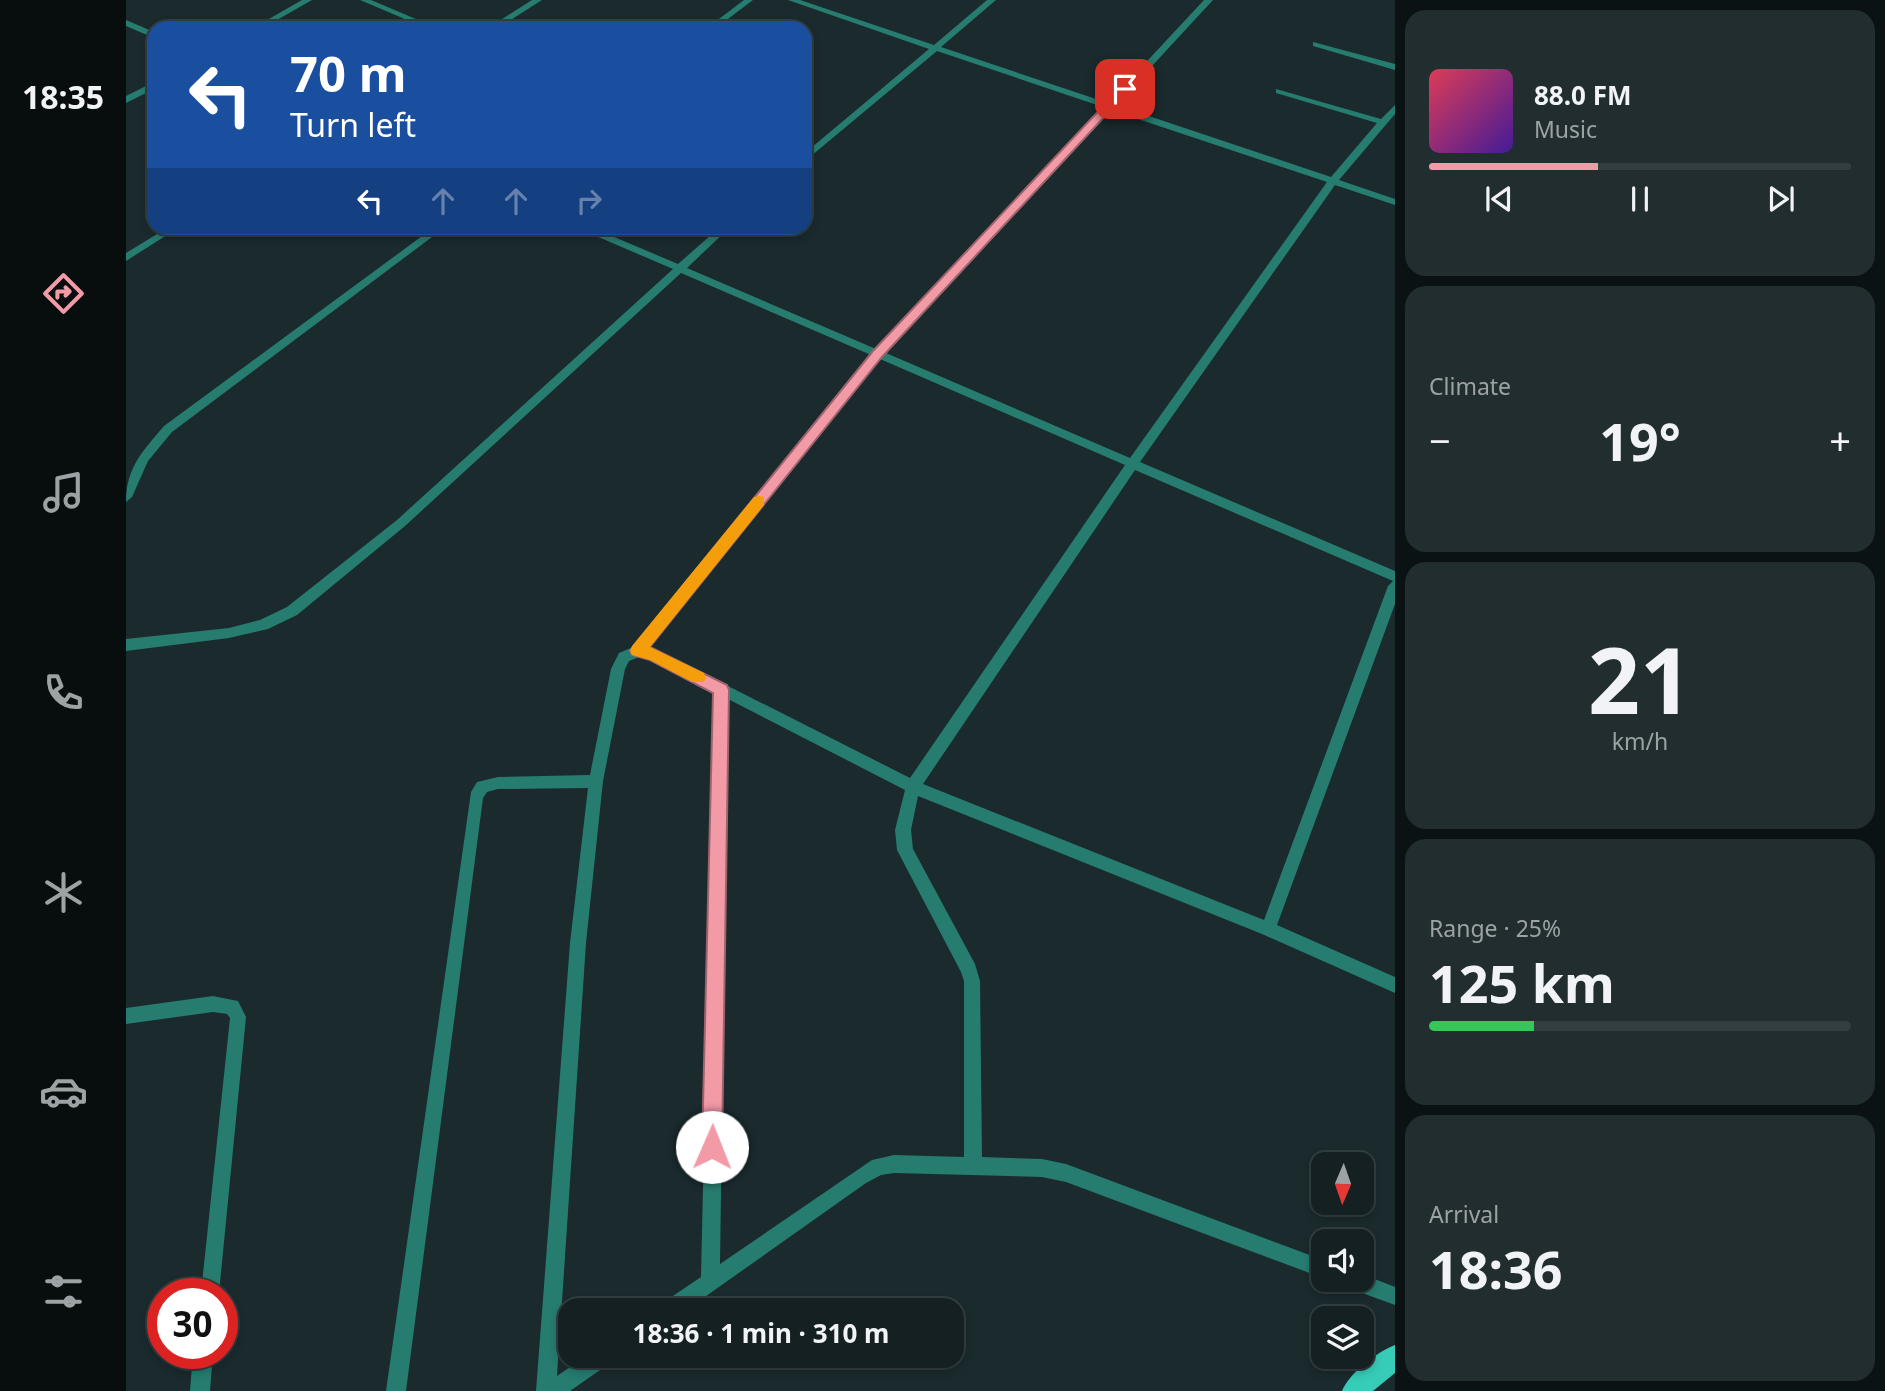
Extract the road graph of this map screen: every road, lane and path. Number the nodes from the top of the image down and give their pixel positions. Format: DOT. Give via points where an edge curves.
graph roads {
  1 [pos="308,0"];
  2 [pos="364,0"];
  3 [pos="538,0"];
  4 [pos="749,0"];
  5 [pos="792,0"];
  6 [pos="992,0"];
  7 [pos="1209,0"];
  8 [pos="270,21"];
  9 [pos="416,21"];
  10 [pos="504,21"];
  11 [pos="720,21"];
  12 [pos="126,23"];
  13 [pos="147,32"];
  14 [pos="1315,44"];
  15 [pos="934,48"];
  16 [pos="1395,66"];
  17 [pos="147,89"];
  18 [pos="1279,91"];
  19 [pos="126,100"];
  20 [pos="1108,106"];
  21 [pos="1395,108"];
  22 [pos="1383,122"];
  23 [pos="812,152"];
  24 [pos="1333,181"];
  25 [pos="1395,202"];
  26 [pos="162,235"];
  27 [pos="430,235"];
  28 [pos="603,235"];
  29 [pos="716,235"];
  30 [pos="126,258"];
  31 [pos="678,267"];
  32 [pos="878,354"];
  33 [pos="1132,464"];
  34 [pos="126,498"];
  35 [pos="1395,577"];
  36 [pos="1395,586"];
  37 [pos="126,645"];
  38 [pos="638,651"];
  39 [pos="721,690"];
  40 [pos="596,780"];
  41 [pos="913,787"];
  42 [pos="1268,929"];
  43 [pos="1395,985"];
  44 [pos="126,1016"];
  45 [pos="973,1166"];
  46 [pos="1311,1265"];
  47 [pos="212,1278"];
  48 [pos="710,1282"];
  49 [pos="1374,1288"];
  50 [pos="1395,1296"];
  51 [pos="687,1298"];
  52 [pos="1395,1357"];
  53 [pos="586,1368"];
  54 [pos="202,1369"];
  55 [pos="200,1391"];
  56 [pos="396,1391"];
  57 [pos="546,1391"];
  58 [pos="553,1391"];
  59 [pos="1354,1391"];
  1 -- 8 [label="street"];
  2 -- 9 [label="street"];
  3 -- 10 [label="street"];
  4 -- 11 [label="street"];
  5 -- 15 [label="street"];
  6 -- 15 [label="street"];
  7 -- 20 [label="street"];
  12 -- 13 [label="street"];
  14 -- 16 [label="street"];
  15 -- 20 [label="street"];
  15 -- 23 [label="street"];
  17 -- 19 [label="street"];
  18 -- 22 [label="street"];
  20 -- 24 [label="street"];
  20 -- 32 [label="street"];
  21 -- 22 [label="street"];
  22 -- 24 [label="street"];
  24 -- 25 [label="street"];
  24 -- 33 [label="street"];
  26 -- 30 [label="street"];
  27 -- 34 [label="street" via="168,429 143,459"];
  28 -- 31 [label="street"];
  29 -- 31 [label="street"];
  31 -- 32 [label="street"];
  31 -- 37 [label="street" via="401,523 292,611 263,625 229,633"];
  32 -- 33 [label="street"];
  32 -- 38 [label="street"];
  33 -- 35 [label="street"];
  33 -- 41 [label="street"];
  36 -- 42 [label="street"];
  38 -- 39 [label="street"];
  38 -- 40 [label="street" via="624,657 618,669"];
  39 -- 41 [label="street"];
  39 -- 48 [label="street"];
  40 -- 56 [label="street" via="498,783 482,787 476,797"];
  40 -- 57 [label="street" via="578,943"];
  41 -- 42 [label="street"];
  41 -- 45 [label="street" via="903,831 905,850 972,981"];
  42 -- 43 [label="street"];
  44 -- 47 [label="street" via="213,1004 232,1007 238,1017"];
  45 -- 46 [label="street" via="1066,1173"];
  45 -- 48 [label="street" via="878,1166"];
  48 -- 51 [label="street"];
  49 -- 50 [label="street"];
  52 -- 59 [label="main road"];
  53 -- 58 [label="street"];
  54 -- 55 [label="street"];
}
